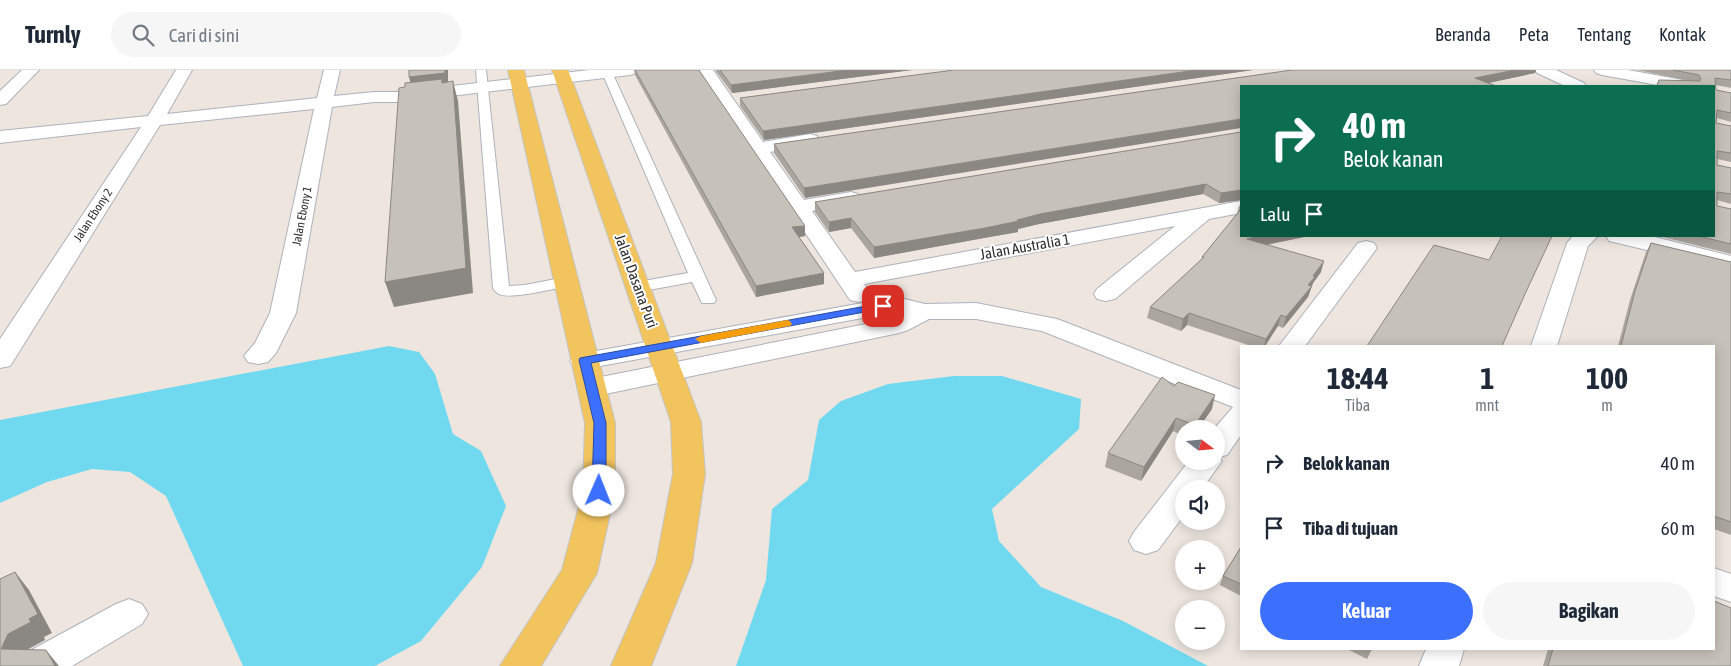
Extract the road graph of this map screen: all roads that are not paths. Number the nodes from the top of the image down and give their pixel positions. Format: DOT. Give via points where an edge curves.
graph roads {
  1 [pos="31,70"];
  2 [pos="184,70"];
  3 [pos="332,70"];
  4 [pos="630,70"];
  5 [pos="705,70"];
  6 [pos="1602,70"];
  7 [pos="606,71"];
  8 [pos="560,73"];
  9 [pos="517,76"];
  10 [pos="1542,77"];
  11 [pos="482,79"];
  12 [pos="1573,83"];
  13 [pos="1624,85"];
  14 [pos="1683,85"];
  15 [pos="0,100"];
  16 [pos="324,102"];
  17 [pos="155,119"];
  18 [pos="0,136"];
  19 [pos="827,138"];
  20 [pos="758,148"];
  21 [pos="867,195"];
  22 [pos="798,207"];
  23 [pos="1240,207"];
  24 [pos="1202,214"];
  25 [pos="1586,237"];
  26 [pos="1622,237"];
  27 [pos="1366,248"];
  28 [pos="1731,263"];
  29 [pos="697,276"];
  30 [pos="566,282"];
  31 [pos="638,287"];
  32 [pos="1106,294"];
  33 [pos="708,300"];
  34 [pos="924,312"];
  35 [pos="1293,345"];
  36 [pos="1544,345"];
  37 [pos="660,347"];
  38 [pos="258,356"];
  39 [pos="0,360"];
  40 [pos="584,360"];
  41 [pos="669,373"];
  42 [pos="591,388"];
  43 [pos="1240,400"];
  44 [pos="1240,415"];
  45 [pos="1225,436"];
  46 [pos="1199,470"];
  47 [pos="1192,480"];
  48 [pos="1175,502"];
  49 [pos="1146,541"];
  50 [pos="1715,582"];
  51 [pos="1731,588"];
  52 [pos="130,614"];
  53 [pos="1445,650"];
  54 [pos="38,666"];
  55 [pos="520,666"];
  56 [pos="631,666"];
  57 [pos="1439,666"];
  1 -- 15 [label="street"];
  2 -- 17 [label="street, Jalan Ebony 2"];
  3 -- 16 [label="street, Jalan Ebony 1"];
  4 -- 7 [label="street"];
  5 -- 20 [label="street" via="736,99"];
  6 -- 13 [label="street"];
  6 -- 14 [label="street"];
  7 -- 8 [label="street"];
  7 -- 29 [label="lane"];
  8 -- 9 [label="street"];
  8 -- 31 [label="main road, Jalan Dasana Puri"];
  9 -- 11 [label="street"];
  9 -- 30 [label="main road"];
  10 -- 12 [label="street"];
  11 -- 16 [label="street" via="400,97"];
  11 -- 30 [label="lane" via="501,288 504,291 525,290"];
  16 -- 17 [label="street"];
  16 -- 38 [label="street, Jalan Ebony 1" via="283,313 267,347"];
  17 -- 18 [label="street"];
  17 -- 39 [label="street, Jalan Ebony 2"];
  19 -- 20 [label="street"];
  20 -- 22 [label="street"];
  21 -- 22 [label="street"];
  22 -- 24 [label="street, Jalan Australia 1" via="854,288"];
  23 -- 24 [label="street, Jalan Australia 1"];
  24 -- 32 [label="street, Jalan Australia 1"];
  25 -- 36 [label="street" via="1578,243"];
  26 -- 28 [label="street"];
  27 -- 35 [label="street"];
  29 -- 31 [label="lane"];
  29 -- 33 [label="lane"];
  30 -- 40 [label="main road"];
  31 -- 37 [label="main road, Jalan Dasana Puri"];
  34 -- 37 [label="street" via="896,304"];
  34 -- 41 [label="street" via="899,325"];
  34 -- 43 [label="street" via="976,311 1048,324"];
  37 -- 40 [label="street"];
  37 -- 41 [label="main road, Jalan Dasana Puri"];
  40 -- 42 [label="main road"];
  41 -- 42 [label="street"];
  41 -- 56 [label="main road, Jalan Dasana Puri" via="686,422 689,474 674,563"];
  42 -- 55 [label="main road" via="600,423 599,491 581,564"];
  44 -- 45 [label="street"];
  46 -- 47 [label="street"];
  48 -- 49 [label="street"];
  50 -- 51 [label="street"];
  52 -- 54 [label="street"];
  53 -- 57 [label="street"];
}
